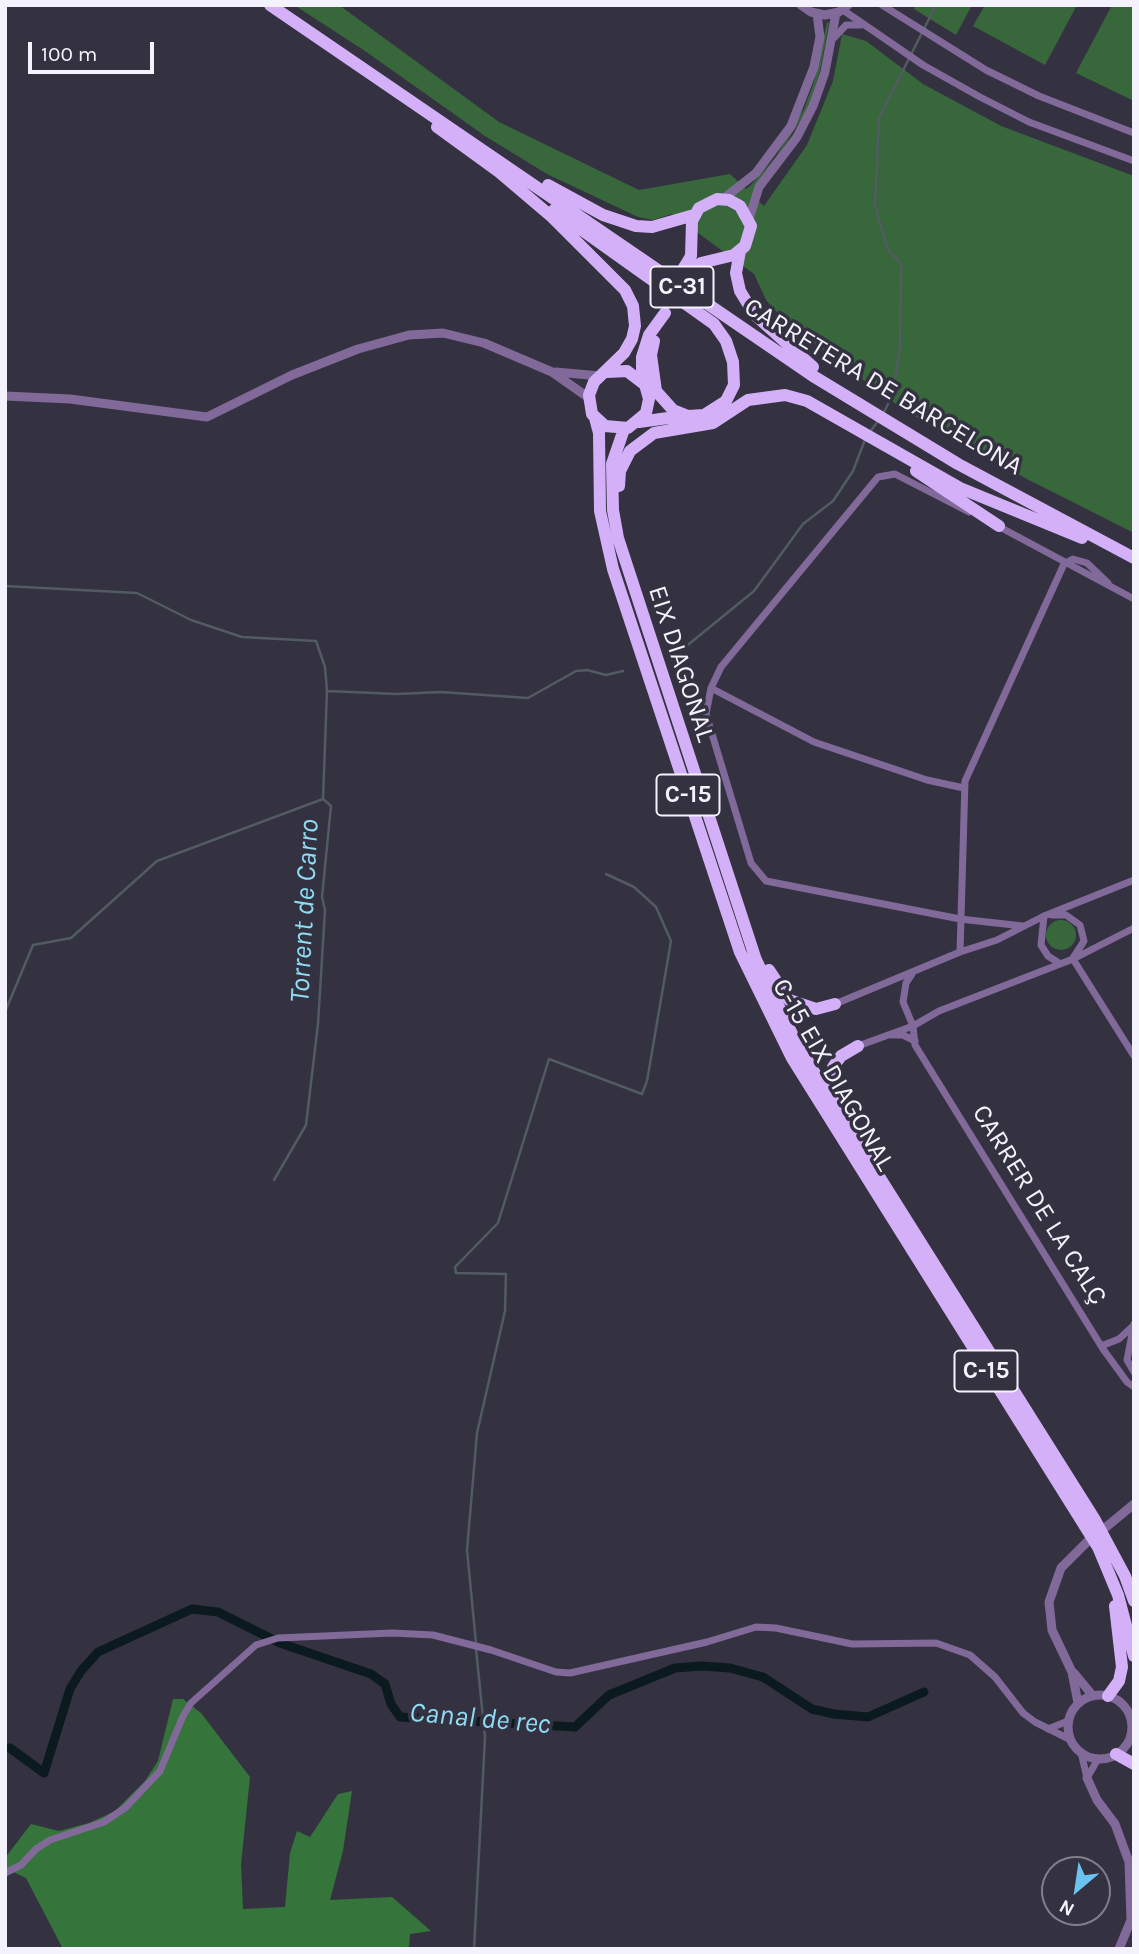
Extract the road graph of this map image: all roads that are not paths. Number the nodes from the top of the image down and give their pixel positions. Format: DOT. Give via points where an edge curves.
graph roads {
  1 [pos="269,5"];
  2 [pos="801,5"];
  3 [pos="882,5"];
  4 [pos="842,9"];
  5 [pos="817,14"];
  6 [pos="864,26"];
  7 [pos="831,41"];
  8 [pos="1134,133"];
  9 [pos="1134,161"];
  10 [pos="503,162"];
  11 [pos="510,181"];
  12 [pos="723,199"];
  13 [pos="694,215"];
  14 [pos="749,219"];
  15 [pos="693,239"];
  16 [pos="740,251"];
  17 [pos="718,258"];
  18 [pos="688,269"];
  19 [pos="666,305"];
  20 [pos="552,372"];
  21 [pos="608,373"];
  22 [pos="644,384"];
  23 [pos="5,396"];
  24 [pos="589,398"];
  25 [pos="866,406"];
  26 [pos="595,418"];
  27 [pos="639,422"];
  28 [pos="695,426"];
  29 [pos="624,429"];
  30 [pos="877,443"];
  31 [pos="613,510"];
  32 [pos="999,526"];
  33 [pos="1100,540"];
  34 [pos="1134,558"];
  35 [pos="1065,564"];
  36 [pos="1134,599"];
  37 [pos="710,688"];
  38 [pos="964,788"];
  39 [pos="1134,880"];
  40 [pos="1046,916"];
  41 [pos="960,919"];
  42 [pos="1023,926"];
  43 [pos="1134,928"];
  44 [pos="751,944"];
  45 [pos="1086,951"];
  46 [pos="960,952"];
  47 [pos="1073,959"];
  48 [pos="1059,963"];
  49 [pos="1080,971"];
  50 [pos="912,974"];
  51 [pos="835,1004"];
  52 [pos="913,1026"];
  53 [pos="884,1035"];
  54 [pos="915,1041"];
  55 [pos="858,1045"];
  56 [pos="1134,1056"];
  57 [pos="854,1135"];
  58 [pos="1133,1325"];
  59 [pos="1101,1346"];
  60 [pos="1134,1372"];
  61 [pos="1134,1387"];
  62 [pos="1134,1504"];
  63 [pos="1105,1528"];
  64 [pos="1089,1540"];
  65 [pos="1118,1595"];
  66 [pos="1134,1601"];
  67 [pos="1134,1656"];
  68 [pos="1072,1672"];
  69 [pos="1093,1696"];
  70 [pos="1108,1696"];
  71 [pos="1078,1703"];
  72 [pos="1068,1721"];
  73 [pos="1048,1729"];
  74 [pos="1071,1740"];
  75 [pos="1081,1752"];
  76 [pos="1116,1754"];
  77 [pos="1098,1759"];
  78 [pos="1134,1763"];
  79 [pos="1087,1778"];
  80 [pos="5,1872"];
  81 [pos="1119,1949"];
  1 -- 10 [label="highway, CARRETERA DE BARCELONA / C-31"];
  1 -- 11 [label="highway" via="270,11"];
  2 -- 5 [label="street"];
  3 -- 8 [label="street" via="936,41 1039,96"];
  4 -- 5 [label="street"];
  4 -- 6 [label="street"];
  4 -- 7 [label="street"];
  5 -- 12 [label="street" via="820,37 802,102 787,132 756,173"];
  6 -- 7 [label="street" via="846,25"];
  6 -- 9 [label="street" via="923,65 1029,122"];
  7 -- 14 [label="street" via="807,119 759,187"];
  10 -- 13 [label="highway" via="513,163 577,202 621,222 652,227"];
  10 -- 25 [label="highway, CARRETERA DE BARCELONA / C-31" via="691,294"];
  11 -- 19 [label="highway" via="714,324 726,341 734,385 726,401 711,413 680,414 656,391 651,355"];
  11 -- 21 [label="highway" via="579,240 625,290 635,326 624,353"];
  12 -- 13 [label="highway" via="706,203"];
  12 -- 14 [label="highway" via="740,206"];
  13 -- 15 [label="highway"];
  14 -- 16 [label="highway" via="750,237"];
  15 -- 17 [label="highway" via="702,252"];
  15 -- 18 [label="highway"];
  16 -- 17 [label="highway"];
  16 -- 25 [label="highway" via="736,273 740,291 754,314 811,366"];
  17 -- 18 [label="highway"];
  18 -- 19 [label="highway"];
  19 -- 21 [label="highway" via="628,359"];
  19 -- 22 [label="highway" via="645,347"];
  20 -- 21 [label="street"];
  20 -- 23 [label="street" via="453,334 410,335 292,375 207,417 70,399"];
  20 -- 24 [label="street"];
  21 -- 22 [label="highway" via="630,372"];
  21 -- 24 [label="highway" via="592,385"];
  22 -- 27 [label="highway" via="648,405"];
  24 -- 26 [label="highway, C-15"];
  25 -- 33 [label="highway, CARRETERA DE BARCELONA / C-31" via="922,443"];
  26 -- 29 [label="highway" via="608,428"];
  26 -- 65 [label="highway, C-15 EIX DIAGONAL / C-15" via="600,433 600,511 613,569 758,994 848,1150 1098,1547"];
  27 -- 28 [label="highway" via="668,418"];
  27 -- 29 [label="highway"];
  28 -- 30 [label="highway" via="720,421 748,401 785,395 807,401"];
  28 -- 31 [label="highway" via="654,433 630,451 620,471"];
  29 -- 31 [label="highway, EIX DIAGONAL / C-15" via="612,464"];
  30 -- 32 [label="highway"];
  30 -- 33 [label="highway" via="960,488 1077,537"];
  31 -- 44 [label="highway, EIX DIAGONAL / C-15" via="632,587"];
  32 -- 35 [label="street"];
  32 -- 37 [label="street" via="895,474 884,473 720,667"];
  33 -- 34 [label="highway, CARRETERA DE BARCELONA / C-31"];
  35 -- 36 [label="street" via="1073,559 1087,563 1114,589"];
  35 -- 38 [label="street"];
  37 -- 38 [label="street" via="814,742"];
  37 -- 41 [label="street" via="708,725 757,873 766,881"];
  38 -- 41 [label="street"];
  39 -- 40 [label="street"];
  40 -- 42 [label="street"];
  40 -- 47 [label="street" via="1066,915 1080,925 1084,941"];
  40 -- 48 [label="street" via="1041,945"];
  41 -- 42 [label="street"];
  41 -- 46 [label="street"];
  42 -- 46 [label="street"];
  43 -- 45 [label="street"];
  44 -- 51 [label="highway" via="789,1000 816,1009"];
  44 -- 57 [label="highway, EIX DIAGONAL / C-15" via="793,1036"];
  45 -- 47 [label="street"];
  45 -- 49 [label="street"];
  46 -- 50 [label="street"];
  47 -- 48 [label="street"];
  47 -- 49 [label="street"];
  48 -- 52 [label="street"];
  49 -- 56 [label="street"];
  50 -- 51 [label="street"];
  50 -- 52 [label="street, CARRER DE LA CALÇ" via="903,1002"];
  52 -- 53 [label="street"];
  52 -- 54 [label="street, CARRER DE LA CALÇ"];
  53 -- 54 [label="street" via="903,1035"];
  53 -- 55 [label="street"];
  54 -- 59 [label="street, CARRER DE LA CALÇ"];
  55 -- 57 [label="highway" via="841,1056 832,1080"];
  57 -- 66 [label="highway, EIX DIAGONAL / C-15" via="1095,1520"];
  58 -- 59 [label="street" via="1119,1339"];
  58 -- 60 [label="street" via="1127,1360"];
  59 -- 61 [label="street, CARRER DE LA CALÇ"];
  62 -- 63 [label="street"];
  64 -- 68 [label="street" via="1061,1568 1049,1602 1052,1630"];
  65 -- 67 [label="highway, C-15 EIX DIAGONAL / C-15"];
  65 -- 70 [label="highway" via="1115,1608 1122,1667"];
  68 -- 69 [label="street"];
  68 -- 71 [label="street"];
  69 -- 70 [label="street"];
  69 -- 71 [label="street"];
  70 -- 76 [label="street" via="1124,1706 1132,1722 1129,1741"];
  71 -- 72 [label="street"];
  72 -- 73 [label="street"];
  72 -- 74 [label="street"];
  73 -- 74 [label="street"];
  73 -- 80 [label="street" via="1023,1713 995,1676 970,1655 936,1643 852,1644 756,1627 570,1673 433,1635 278,1638 256,1645 191,1703 160,1771 125,1808 103,1822 50,1840 21,1865"];
  74 -- 75 [label="street"];
  75 -- 77 [label="street"];
  75 -- 79 [label="street"];
  76 -- 77 [label="street"];
  76 -- 78 [label="highway"];
  77 -- 79 [label="street"];
  79 -- 81 [label="street" via="1115,1824 1129,1862 1131,1920"];
}
